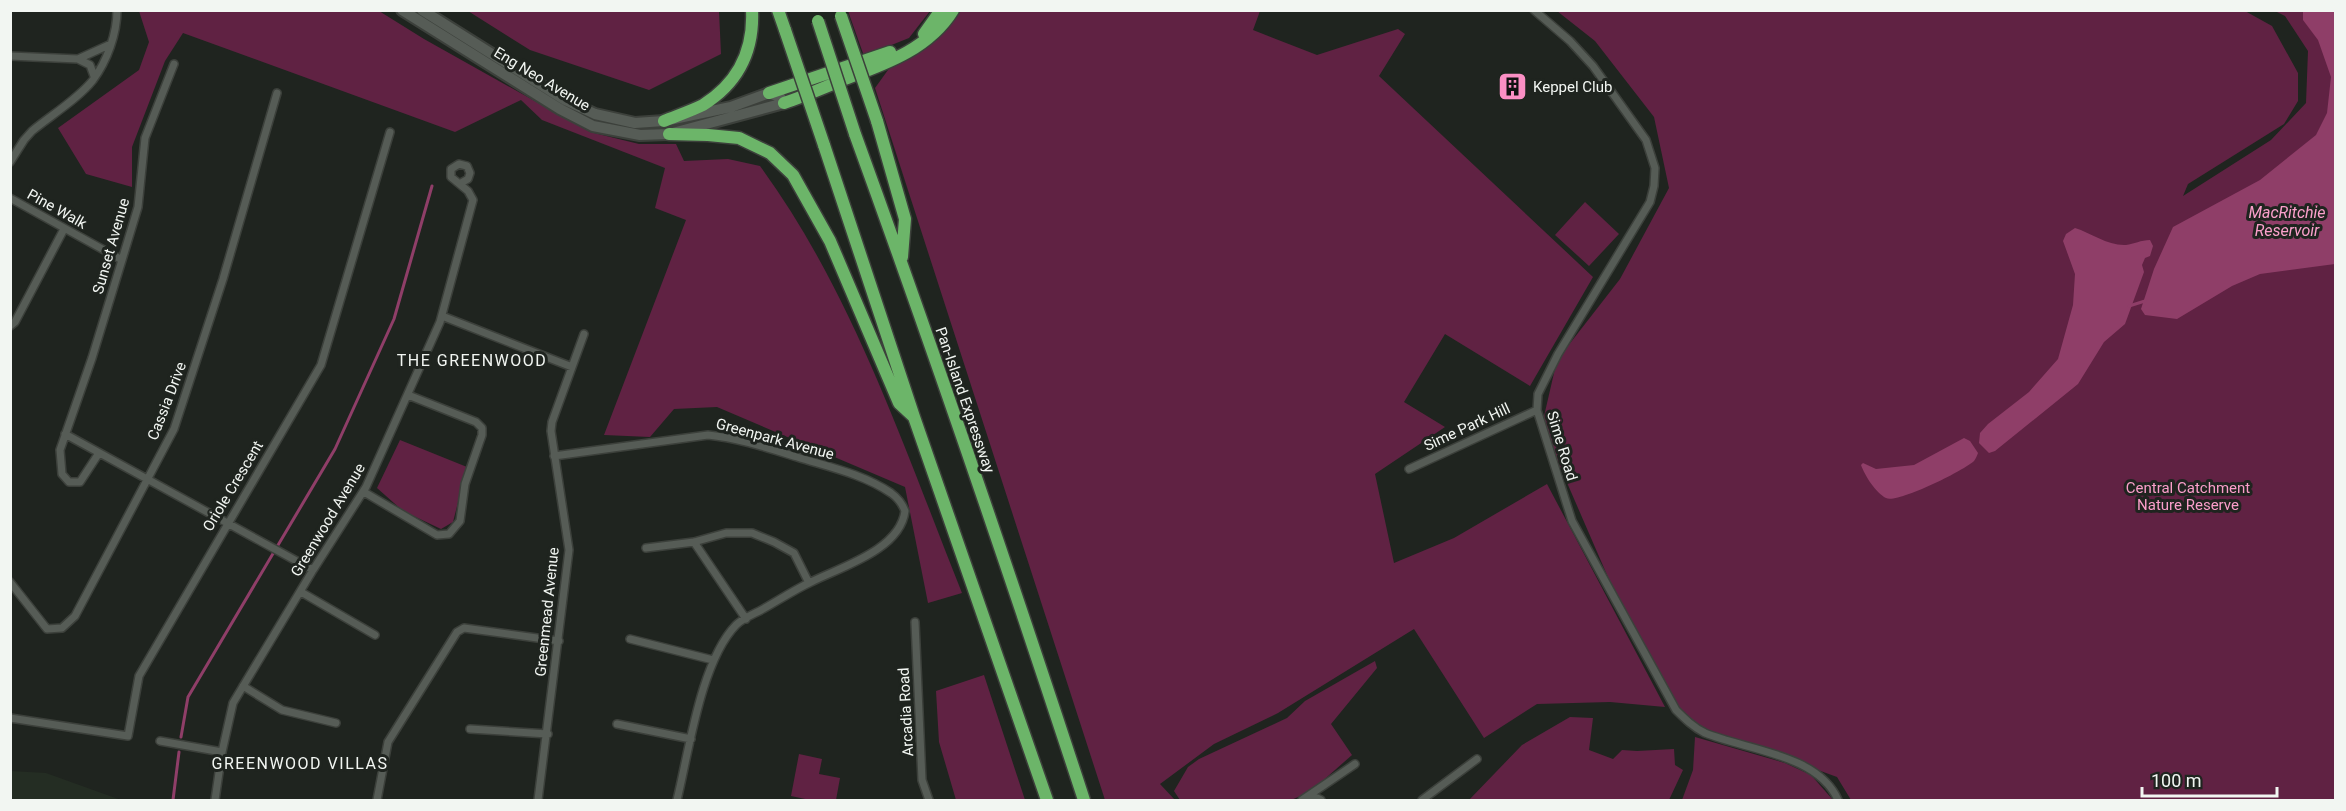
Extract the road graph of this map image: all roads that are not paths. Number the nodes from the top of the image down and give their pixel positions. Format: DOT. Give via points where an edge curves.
graph roads {
  1 [pos="117,10"];
  2 [pos="402,10"];
  3 [pos="422,10"];
  4 [pos="752,10"];
  5 [pos="778,10"];
  6 [pos="941,10"];
  7 [pos="952,10"];
  8 [pos="1534,10"];
  9 [pos="841,13"];
  10 [pos="816,16"];
  11 [pos="111,44"];
  12 [pos="10,56"];
  13 [pos="78,59"];
  14 [pos="174,64"];
  15 [pos="94,78"];
  16 [pos="278,93"];
  17 [pos="769,93"];
  18 [pos="784,103"];
  19 [pos="664,121"];
  20 [pos="390,132"];
  21 [pos="669,135"];
  22 [pos="10,162"];
  23 [pos="461,183"];
  24 [pos="10,198"];
  25 [pos="64,229"];
  26 [pos="123,260"];
  27 [pos="902,263"];
  28 [pos="442,316"];
  29 [pos="10,326"];
  30 [pos="584,334"];
  31 [pos="572,367"];
  32 [pos="408,395"];
  33 [pos="1537,410"];
  34 [pos="914,417"];
  35 [pos="65,434"];
  36 [pos="99,453"];
  37 [pos="554,456"];
  38 [pos="1408,469"];
  39 [pos="147,479"];
  40 [pos="364,492"];
  41 [pos="228,521"];
  42 [pos="694,542"];
  43 [pos="646,548"];
  44 [pos="313,570"];
  45 [pos="10,582"];
  46 [pos="809,583"];
  47 [pos="301,592"];
  48 [pos="746,618"];
  49 [pos="915,622"];
  50 [pos="375,635"];
  51 [pos="630,639"];
  52 [pos="559,641"];
  53 [pos="713,660"];
  54 [pos="243,686"];
  55 [pos="10,718"];
  56 [pos="336,723"];
  57 [pos="617,724"];
  58 [pos="470,729"];
  59 [pos="548,734"];
  60 [pos="691,739"];
  61 [pos="160,741"];
  62 [pos="222,752"];
  63 [pos="1477,759"];
  64 [pos="1355,764"];
  65 [pos="1311,795"];
  66 [pos="215,801"];
  67 [pos="376,801"];
  68 [pos="538,801"];
  69 [pos="677,801"];
  70 [pos="929,801"];
  71 [pos="1047,801"];
  72 [pos="1084,801"];
  73 [pos="1302,801"];
  74 [pos="1321,801"];
  75 [pos="1422,801"];
  76 [pos="1838,801"];
  1 -- 11 [label="street"];
  2 -- 21 [label="main road, Eng Neo Avenue" via="593,126 640,135"];
  3 -- 19 [label="main road, Eng Neo Avenue" via="565,100 595,114 635,123"];
  4 -- 19 [label="highway" via="749,52 737,72 702,105"];
  5 -- 34 [label="highway, bridge"];
  6 -- 17 [label="highway" via="914,42"];
  7 -- 18 [label="highway" via="931,36 903,56"];
  8 -- 33 [label="street, Sime Road" via="1596,69 1646,140 1655,168 1650,202 1558,354 1538,394"];
  9 -- 27 [label="highway, bridge" via="905,219"];
  10 -- 27 [label="highway, Pan-Island Expressway, bridge"];
  11 -- 13 [label="street"];
  11 -- 15 [label="street"];
  12 -- 13 [label="street"];
  13 -- 15 [label="street" via="90,65"];
  14 -- 26 [label="street, Sunset Avenue" via="145,138 138,207"];
  15 -- 22 [label="street" via="32,131"];
  16 -- 39 [label="street, Cassia Drive" via="174,429"];
  17 -- 18 [label="main road"];
  17 -- 19 [label="main road, Eng Neo Avenue" via="731,107"];
  18 -- 21 [label="main road, Eng Neo Avenue"];
  20 -- 41 [label="street, Oriole Crescent" via="321,365"];
  21 -- 34 [label="highway" via="739,138 770,153 793,175 830,241 899,403"];
  23 -- 28 [label="street, Greenwood Avenue" via="473,200"];
  24 -- 25 [label="street, Pine Walk"];
  25 -- 26 [label="street, Pine Walk"];
  25 -- 29 [label="street"];
  26 -- 35 [label="street, Sunset Avenue"];
  27 -- 72 [label="highway, Pan-Island Expressway"];
  28 -- 31 [label="street"];
  28 -- 32 [label="street, Greenwood Avenue"];
  30 -- 31 [label="street, Greenmead Avenue"];
  31 -- 37 [label="street, Greenmead Avenue" via="552,422"];
  32 -- 40 [label="street, Greenwood Avenue"];
  32 -- 40 [label="street" via="476,422 482,428 465,484 460,521 449,534 437,536"];
  33 -- 38 [label="street, Sime Park Hill"];
  33 -- 76 [label="street, Sime Road" via="1572,521 1676,710 1689,724 1706,733 1786,758 1812,771"];
  34 -- 71 [label="highway"];
  35 -- 36 [label="street"];
  35 -- 36 [label="street, Sunset Avenue" via="59,458 62,474 69,482 83,479"];
  36 -- 39 [label="street"];
  37 -- 46 [label="street, Greenpark Avenue" via="718,436 859,476 897,498 905,511 886,543"];
  37 -- 52 [label="street, Greenmead Avenue" via="569,550"];
  39 -- 41 [label="street"];
  39 -- 45 [label="street, Cassia Drive" via="69,624 57,630 47,629"];
  40 -- 44 [label="street, Greenwood Avenue"];
  41 -- 44 [label="street"];
  41 -- 55 [label="street, Oriole Crescent" via="139,676 128,736"];
  42 -- 43 [label="street"];
  42 -- 46 [label="street" via="726,533 752,533 794,554"];
  42 -- 48 [label="street"];
  44 -- 47 [label="street, Greenwood Avenue"];
  46 -- 48 [label="street"];
  47 -- 50 [label="street"];
  47 -- 54 [label="street, Greenwood Avenue"];
  48 -- 53 [label="street" via="735,626"];
  49 -- 70 [label="street, Arcadia Road" via="922,780"];
  51 -- 53 [label="street"];
  52 -- 59 [label="street, Greenmead Avenue"];
  52 -- 67 [label="street" via="464,628 458,632 388,742"];
  53 -- 60 [label="street"];
  54 -- 56 [label="street" via="292,714"];
  54 -- 62 [label="street, Greenwood Avenue" via="231,709"];
  57 -- 60 [label="street"];
  58 -- 59 [label="street"];
  59 -- 68 [label="street, Greenmead Avenue"];
  60 -- 69 [label="street"];
  61 -- 62 [label="street"];
  62 -- 66 [label="street, Greenwood Avenue"];
  63 -- 75 [label="street"];
  64 -- 65 [label="street"];
  65 -- 73 [label="street"];
  65 -- 74 [label="street"];
}
